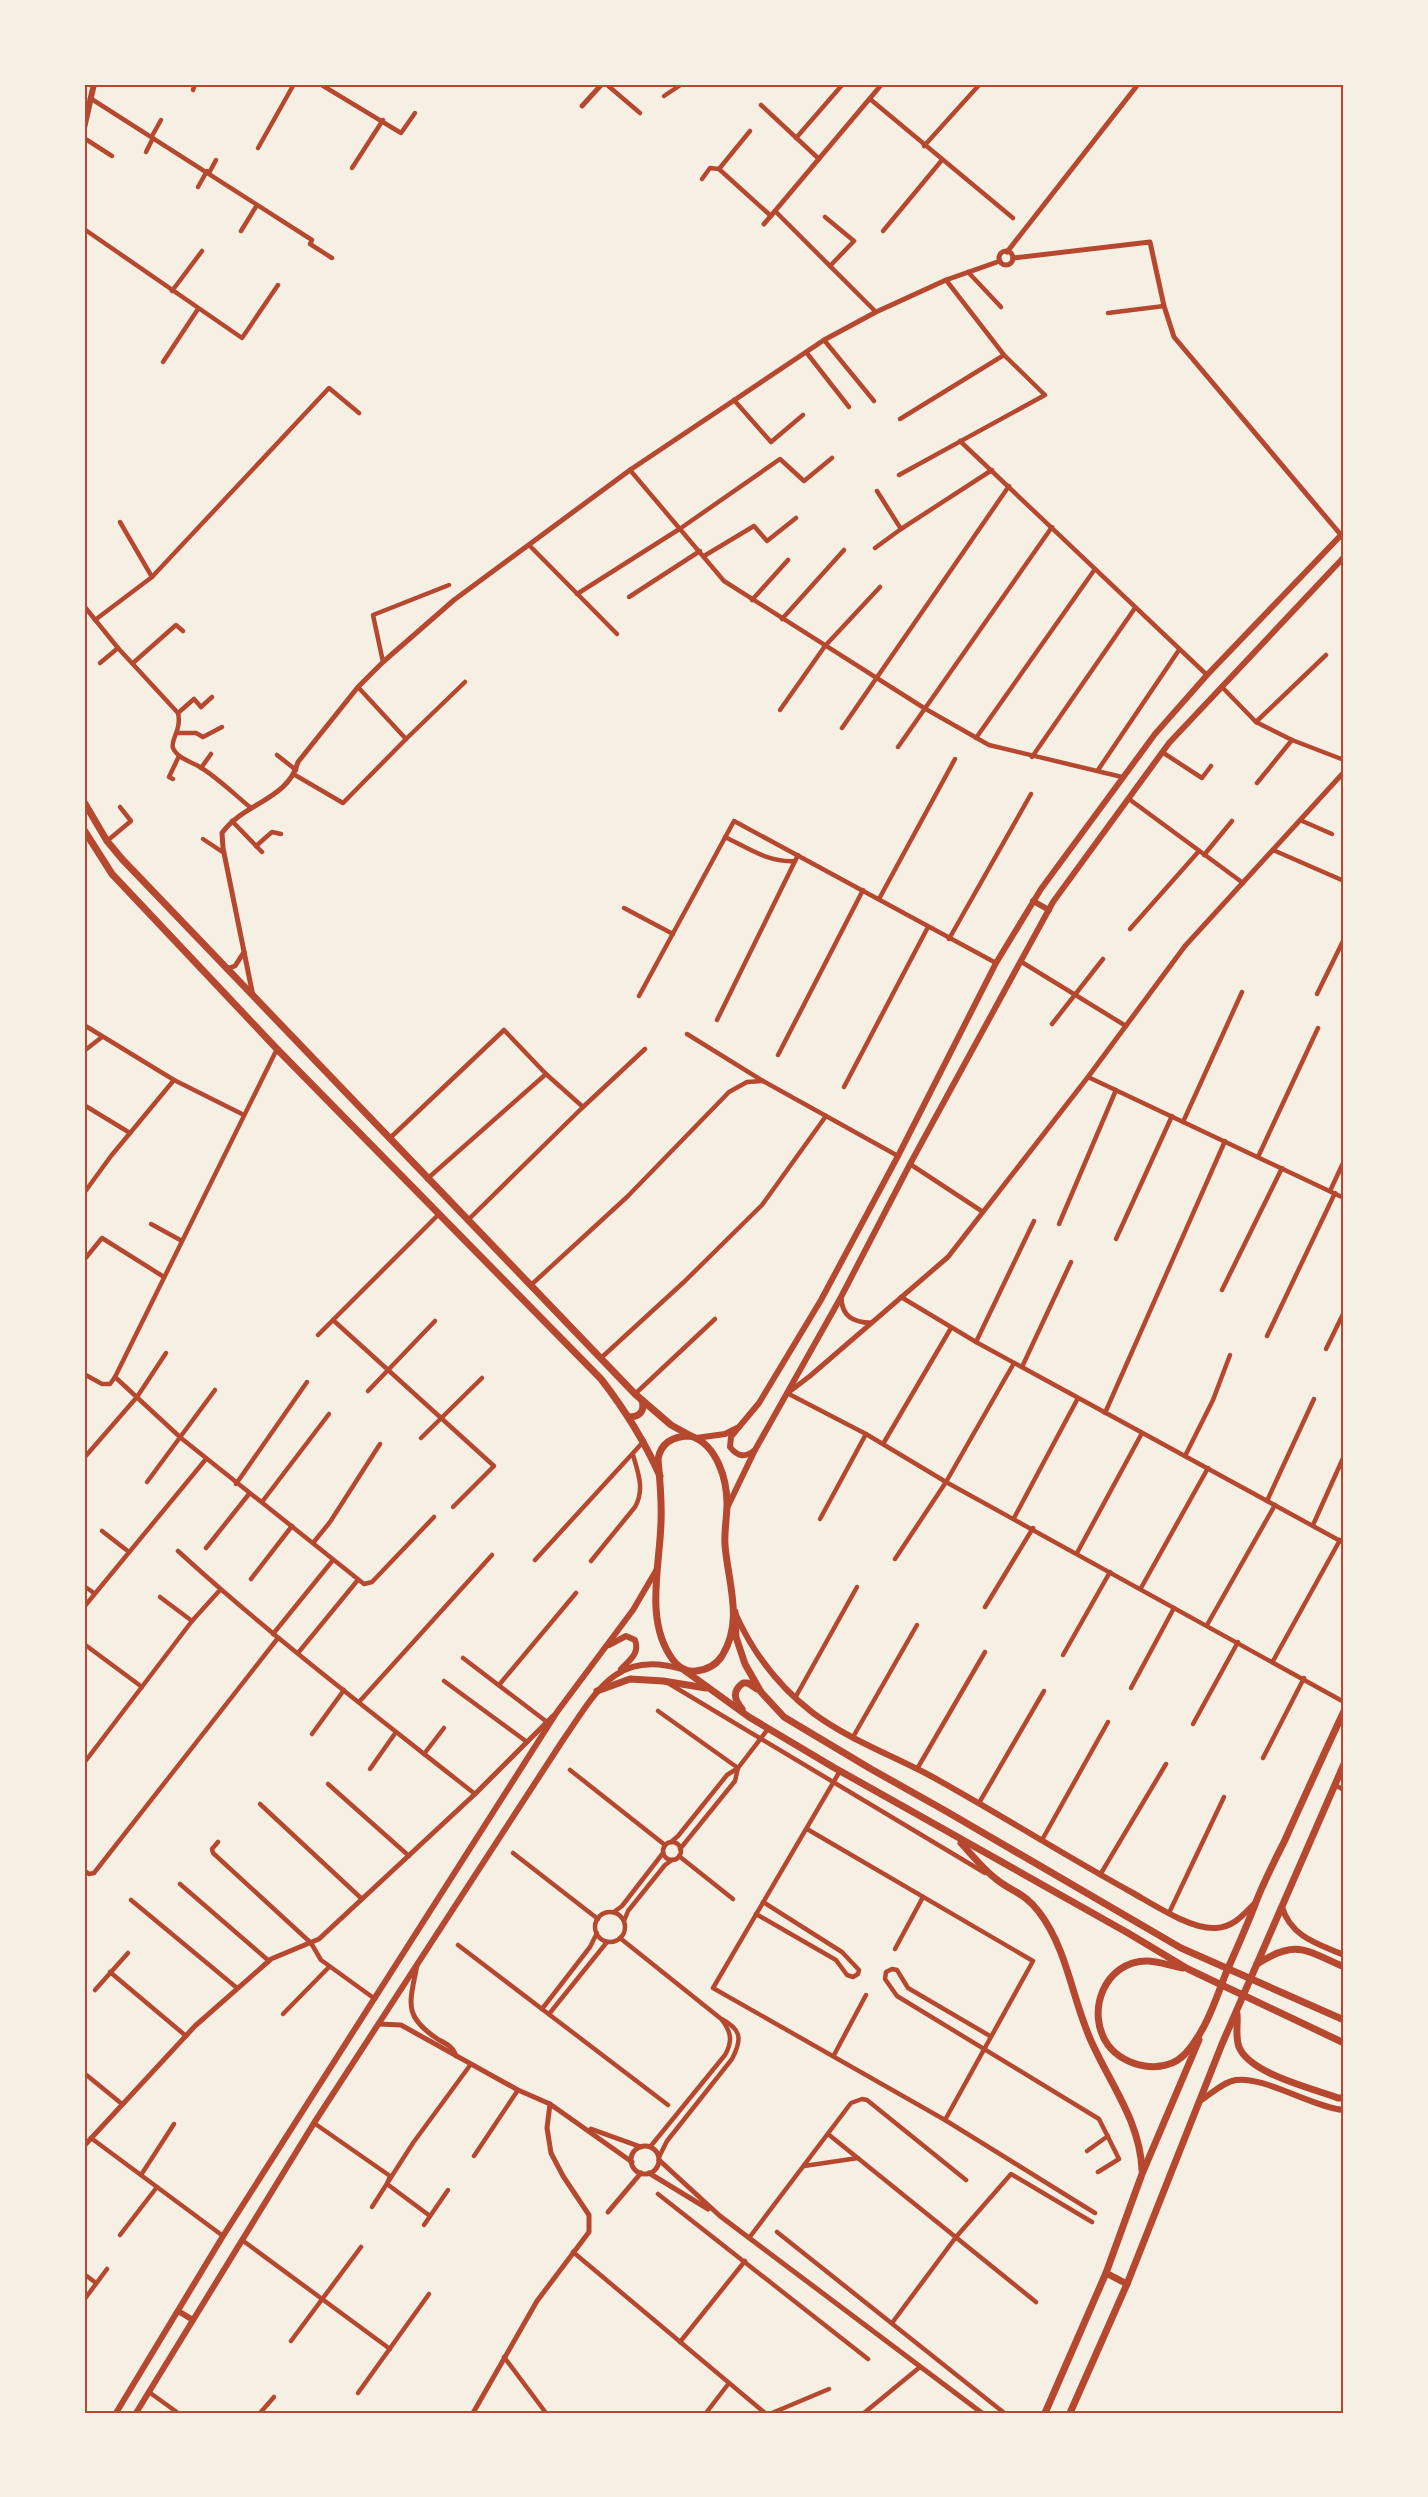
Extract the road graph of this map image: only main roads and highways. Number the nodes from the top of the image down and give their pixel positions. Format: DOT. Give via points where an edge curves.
graph roads {
  1 [pos="94,84"];
  2 [pos="84,128"];
  3 [pos="1342,534"];
  4 [pos="1344,556"];
  5 [pos="84,802"];
  6 [pos="84,831"];
  7 [pos="1034,901"];
  8 [pos="1048,910"];
  9 [pos="642,1400"];
  10 [pos="629,1417"];
  11 [pos="739,1427"];
  12 [pos="694,1437"];
  13 [pos="755,1450"];
  14 [pos="660,1476"];
  15 [pos="727,1507"];
  16 [pos="657,1569"];
  17 [pos="735,1612"];
  18 [pos="605,1647"];
  19 [pos="621,1670"];
  20 [pos="684,1670"];
  21 [pos="709,1689"];
  22 [pos="597,1691"];
  23 [pos="761,1692"];
  24 [pos="1344,1712"];
  25 [pos="749,1717"];
  26 [pos="1344,1764"];
  27 [pos="955,1837"];
  28 [pos="1256,1901"];
  29 [pos="1282,1907"];
  30 [pos="1344,1955"];
  31 [pos="1257,1964"];
  32 [pos="1344,1967"];
  33 [pos="1188,1969"];
  34 [pos="1318,2009"];
  35 [pos="1237,2012"];
  36 [pos="1344,2015"];
  37 [pos="1344,2020"];
  38 [pos="1202,2032"];
  39 [pos="1344,2045"];
  40 [pos="1344,2098"];
  41 [pos="1200,2101"];
  42 [pos="1344,2110"];
  43 [pos="288,2135"];
  44 [pos="301,2144"];
  45 [pos="1142,2174"];
  46 [pos="1106,2273"];
  47 [pos="1127,2284"];
  48 [pos="178,2311"];
  49 [pos="193,2320"];
  50 [pos="116,2413"];
  51 [pos="136,2413"];
  52 [pos="1045,2413"];
  53 [pos="1070,2413"];
  1 -- 2 [label="main road"];
  3 -- 7 [label="main road" via="1155,734"];
  4 -- 8 [label="main road" via="1162,752"];
  5 -- 9 [label="main road" via="107,841 225,969"];
  6 -- 10 [label="main road" via="112,874 277,1049 582,1358"];
  7 -- 8 [label="main road"];
  7 -- 11 [label="main road" via="996,963 821,1300 759,1403"];
  8 -- 13 [label="main road"];
  9 -- 10 [label="main road" via="641,1413"];
  9 -- 12 [label="main road" via="671,1425"];
  10 -- 14 [label="main road"];
  11 -- 12 [label="main road" via="724,1434"];
  11 -- 13 [label="main road" via="731,1437 730,1447 741,1456"];
  12 -- 14 [label="main road" via="665,1443 658,1459"];
  12 -- 15 [label="main road" via="712,1452 719,1464"];
  13 -- 15 [label="main road"];
  14 -- 16 [label="main road" via="662,1522"];
  15 -- 17 [label="main road" via="725,1541"];
  16 -- 18 [label="main road" via="645,1593"];
  16 -- 20 [label="main road" via="659,1628 669,1655"];
  17 -- 20 [label="main road" via="728,1645 720,1660 702,1670"];
  17 -- 23 [label="main road" via="740,1653"];
  17 -- 28 [label="main road" via="756,1654 781,1686 815,1715 979,1803 1100,1875 1169,1913 1215,1929 1234,1924"];
  18 -- 19 [label="main road" via="626,1636 635,1640 636,1653"];
  18 -- 43 [label="main road" via="557,1712"];
  19 -- 20 [label="main road" via="655,1664"];
  19 -- 22 [label="main road"];
  20 -- 21 [label="main road"];
  21 -- 22 [label="main road" via="663,1680 630,1679"];
  21 -- 25 [label="main road"];
  22 -- 44 [label="main road"];
  23 -- 25 [label="main road" via="748,1683 736,1689 738,1704"];
  23 -- 34 [label="main road" via="784,1717 810,1733 1180,1948"];
  24 -- 28 [label="main road"];
  25 -- 27 [label="main road"];
  26 -- 29 [label="main road"];
  27 -- 33 [label="main road"];
  27 -- 45 [label="main road" via="997,1880 1031,1902 1049,1928 1091,2043 1132,2122 1141,2152"];
  28 -- 38 [label="main road"];
  29 -- 30 [label="main road" via="1300,1935"];
  29 -- 31 [label="main road"];
  31 -- 32 [label="main road" via="1281,1950 1298,1948"];
  31 -- 35 [label="main road"];
  33 -- 38 [label="main road" via="1147,1961 1119,1970 1101,1994 1097,2016 1100,2030 1118,2055 1138,2065 1151,2066 1177,2060"];
  33 -- 39 [label="main road"];
  34 -- 36 [label="main road"];
  34 -- 37 [label="main road"];
  35 -- 40 [label="main road" via="1238,2042 1247,2059 1262,2070"];
  35 -- 41 [label="main road"];
  38 -- 45 [label="main road"];
  41 -- 42 [label="main road" via="1226,2084 1242,2080"];
  41 -- 47 [label="main road"];
  43 -- 44 [label="main road"];
  43 -- 48 [label="main road"];
  44 -- 49 [label="main road"];
  45 -- 46 [label="main road"];
  46 -- 47 [label="main road"];
  46 -- 52 [label="main road"];
  47 -- 53 [label="main road"];
  48 -- 49 [label="main road"];
  48 -- 50 [label="main road"];
  49 -- 51 [label="main road"];
}
